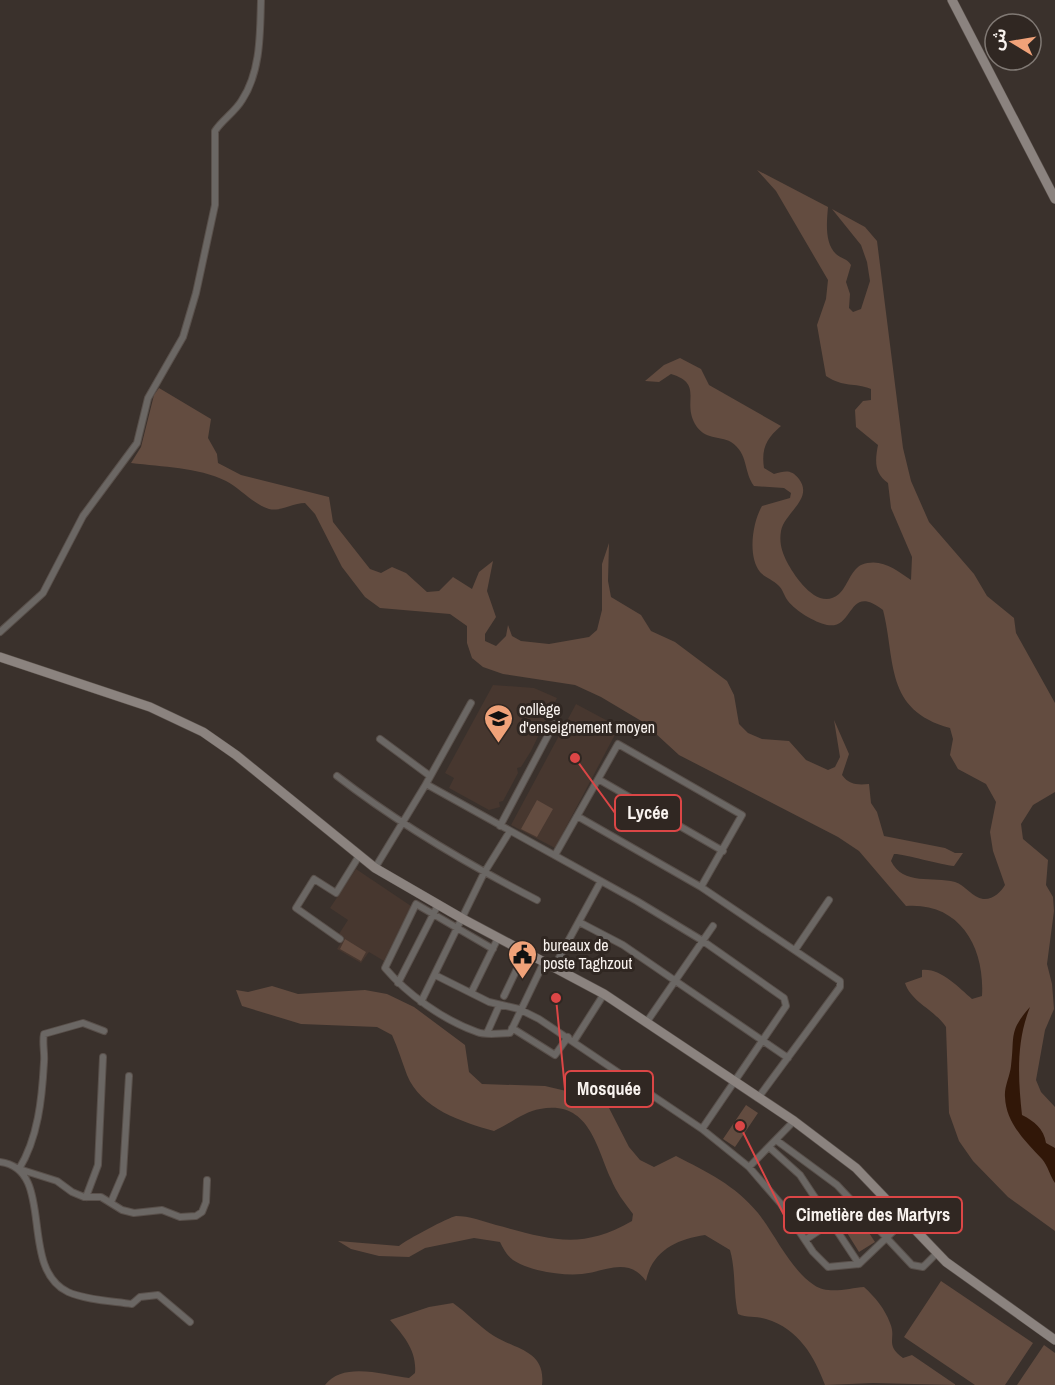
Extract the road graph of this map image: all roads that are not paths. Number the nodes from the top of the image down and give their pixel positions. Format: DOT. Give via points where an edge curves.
graph roads {
  1 [pos="261,0"];
  2 [pos="952,0"];
  3 [pos="1055,199"];
  4 [pos="0,632"];
  5 [pos="0,657"];
  6 [pos="471,703"];
  7 [pos="554,724"];
  8 [pos="380,739"];
  9 [pos="337,776"];
  10 [pos="430,776"];
  11 [pos="598,779"];
  12 [pos="426,784"];
  13 [pos="577,816"];
  14 [pos="402,823"];
  15 [pos="500,826"];
  16 [pos="510,831"];
  17 [pos="723,851"];
  18 [pos="555,855"];
  19 [pos="359,856"];
  20 [pos="375,868"];
  21 [pos="484,873"];
  22 [pos="601,881"];
  23 [pos="701,887"];
  24 [pos="537,900"];
  25 [pos="829,900"];
  26 [pos="438,905"];
  27 [pos="433,915"];
  28 [pos="463,919"];
  29 [pos="579,922"];
  30 [pos="713,926"];
  31 [pos="457,930"];
  32 [pos="498,938"];
  33 [pos="340,939"];
  34 [pos="703,941"];
  35 [pos="493,949"];
  36 [pos="795,950"];
  37 [pos="525,952"];
  38 [pos="544,962"];
  39 [pos="554,967"];
  40 [pos="435,975"];
  41 [pos="676,980"];
  42 [pos="398,983"];
  43 [pos="471,993"];
  44 [pos="604,994"];
  45 [pos="504,996"];
  46 [pos="421,1002"];
  47 [pos="498,1006"];
  48 [pos="519,1009"];
  49 [pos="646,1023"];
  50 [pos="512,1028"];
  51 [pos="104,1031"];
  52 [pos="487,1033"];
  53 [pos="571,1039"];
  54 [pos="764,1042"];
  55 [pos="103,1057"];
  56 [pos="788,1058"];
  57 [pos="129,1076"];
  58 [pos="735,1082"];
  59 [pos="758,1098"];
  60 [pos="794,1121"];
  61 [pos="702,1129"];
  62 [pos="776,1140"];
  63 [pos="769,1147"];
  64 [pos="0,1162"];
  65 [pos="749,1167"];
  66 [pos="19,1169"];
  67 [pos="207,1180"];
  68 [pos="86,1197"];
  69 [pos="111,1202"];
  70 [pos="905,1220"];
  71 [pos="831,1222"];
  72 [pos="886,1238"];
  73 [pos="805,1240"];
  74 [pos="937,1253"];
  75 [pos="859,1264"];
  76 [pos="190,1322"];
  77 [pos="1055,1340"];
  1 -- 4 [label="street" via="258,57 252,80 243,99 215,131 215,205 183,338 148,398 141,434 129,456 84,516 43,593"];
  2 -- 3 [label="main road"];
  5 -- 19 [label="main road" via="150,707 203,732"];
  6 -- 10 [label="street"];
  7 -- 15 [label="street"];
  8 -- 10 [label="street"];
  9 -- 14 [label="street"];
  10 -- 12 [label="street"];
  11 -- 13 [label="street"];
  11 -- 17 [label="street"];
  11 -- 17 [label="street" via="618,744 740,812 742,819"];
  12 -- 14 [label="street"];
  12 -- 15 [label="street"];
  13 -- 18 [label="street"];
  13 -- 23 [label="street"];
  14 -- 20 [label="street"];
  14 -- 21 [label="street"];
  15 -- 16 [label="street"];
  16 -- 18 [label="street"];
  16 -- 21 [label="street"];
  17 -- 23 [label="street"];
  18 -- 22 [label="street"];
  19 -- 20 [label="main road"];
  19 -- 33 [label="street" via="336,893 314,879 296,908"];
  20 -- 26 [label="main road"];
  21 -- 24 [label="street"];
  21 -- 28 [label="street"];
  22 -- 29 [label="street"];
  22 -- 34 [label="street"];
  23 -- 36 [label="street"];
  25 -- 36 [label="street"];
  26 -- 27 [label="street"];
  26 -- 28 [label="main road"];
  27 -- 31 [label="street"];
  27 -- 42 [label="street"];
  27 -- 42 [label="street" via="416,904 385,968"];
  28 -- 31 [label="street"];
  28 -- 32 [label="main road"];
  29 -- 39 [label="street"];
  29 -- 41 [label="street"];
  30 -- 34 [label="street"];
  31 -- 35 [label="street"];
  31 -- 40 [label="street"];
  32 -- 35 [label="street"];
  32 -- 37 [label="main road"];
  34 -- 41 [label="street"];
  34 -- 54 [label="street" via="783,998 786,1006"];
  35 -- 43 [label="street"];
  36 -- 56 [label="street" via="841,984"];
  37 -- 38 [label="main road"];
  37 -- 45 [label="street"];
  38 -- 39 [label="main road"];
  38 -- 48 [label="street"];
  39 -- 44 [label="main road"];
  40 -- 43 [label="street"];
  40 -- 46 [label="street"];
  41 -- 49 [label="street"];
  41 -- 54 [label="street"];
  42 -- 46 [label="street"];
  43 -- 47 [label="street"];
  44 -- 49 [label="main road"];
  44 -- 53 [label="street"];
  46 -- 52 [label="street" via="478,1033"];
  47 -- 48 [label="street"];
  47 -- 52 [label="street"];
  48 -- 50 [label="street"];
  48 -- 53 [label="street"];
  49 -- 58 [label="main road"];
  50 -- 52 [label="street" via="510,1033"];
  50 -- 53 [label="street" via="555,1055"];
  51 -- 66 [label="street" via="83,1023 44,1034 45,1061 35,1134 31,1150"];
  53 -- 61 [label="street"];
  54 -- 56 [label="street"];
  54 -- 58 [label="street"];
  55 -- 68 [label="street" via="98,1165"];
  56 -- 59 [label="street"];
  57 -- 69 [label="street" via="123,1174"];
  58 -- 59 [label="main road"];
  58 -- 61 [label="street"];
  59 -- 60 [label="main road"];
  60 -- 62 [label="street"];
  60 -- 70 [label="main road" via="856,1168"];
  61 -- 65 [label="street"];
  62 -- 63 [label="street"];
  62 -- 72 [label="street" via="837,1185"];
  63 -- 65 [label="street"];
  63 -- 71 [label="street" via="800,1175"];
  64 -- 66 [label="street"];
  65 -- 73 [label="street"];
  66 -- 68 [label="street" via="57,1181"];
  66 -- 76 [label="street" via="32,1194 42,1260 55,1283 69,1292 132,1304 140,1297 158,1295"];
  67 -- 69 [label="street" via="206,1202 196,1216 180,1217 162,1210 134,1213"];
  68 -- 69 [label="street"];
  70 -- 72 [label="street"];
  70 -- 74 [label="main road"];
  71 -- 73 [label="street"];
  71 -- 75 [label="street"];
  72 -- 74 [label="street" via="912,1265 923,1266"];
  72 -- 75 [label="street"];
  73 -- 75 [label="street" via="828,1267"];
  74 -- 77 [label="main road"];
}
